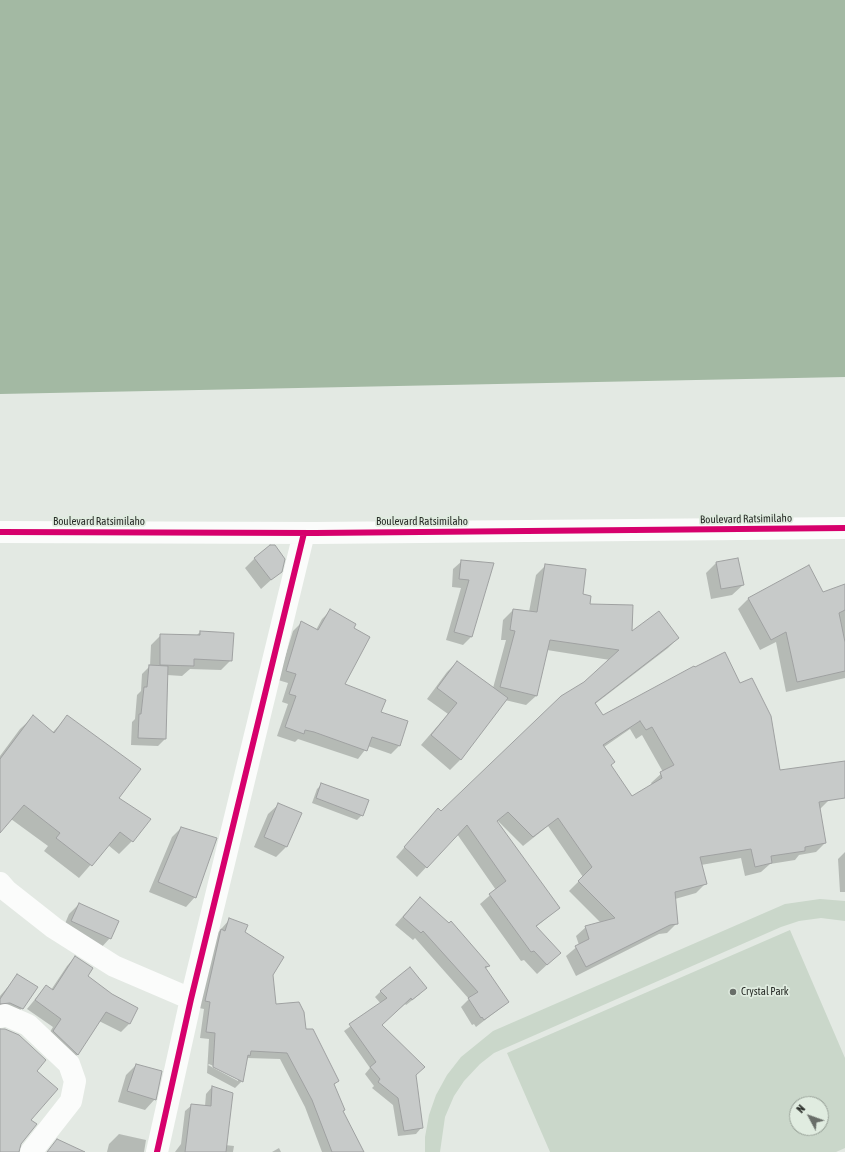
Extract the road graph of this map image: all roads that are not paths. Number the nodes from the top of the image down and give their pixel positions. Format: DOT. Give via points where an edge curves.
graph roads {
  1 [pos="845,528"];
  2 [pos="0,532"];
  3 [pos="304,533"];
  4 [pos="0,883"];
  5 [pos="191,999"];
  6 [pos="0,1017"];
  7 [pos="31,1152"];
  8 [pos="156,1152"];
  1 -- 3 [label="street, Boulevard Ratsimilaho"];
  2 -- 3 [label="street, Boulevard Ratsimilaho"];
  3 -- 5 [label="street"];
  4 -- 5 [label="street" via="54,928 114,966"];
  5 -- 8 [label="street"];
  6 -- 7 [label="street" via="4,1015 28,1025 69,1064 74,1081 71,1101"];
}
